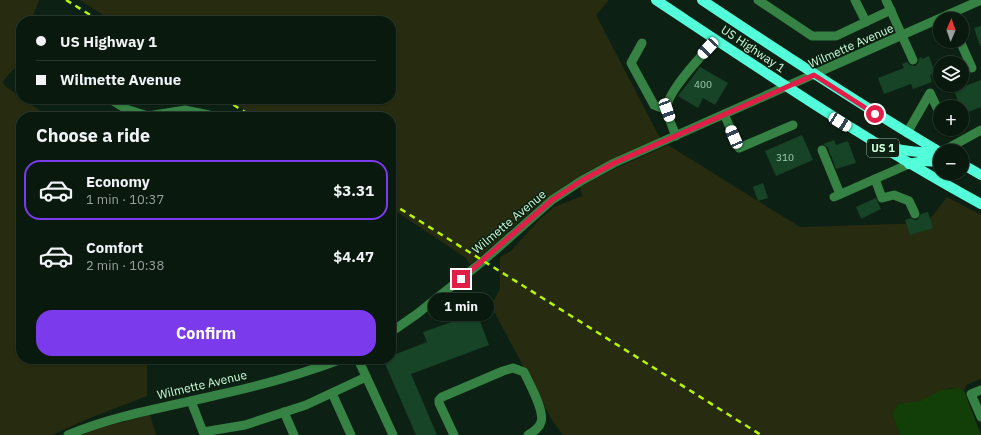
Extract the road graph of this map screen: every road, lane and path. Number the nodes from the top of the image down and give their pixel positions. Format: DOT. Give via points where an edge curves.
graph roads {
  1 [pos="656,0"];
  2 [pos="702,0"];
  3 [pos="758,0"];
  4 [pos="855,0"];
  5 [pos="886,0"];
  6 [pos="981,0"];
  7 [pos="891,10"];
  8 [pos="959,12"];
  9 [pos="866,22"];
  10 [pos="933,24"];
  11 [pos="902,36"];
  12 [pos="716,40"];
  13 [pos="642,43"];
  14 [pos="963,48"];
  15 [pos="913,60"];
  16 [pos="972,68"];
  17 [pos="814,75"];
  18 [pos="925,85"];
  19 [pos="787,87"];
  20 [pos="930,93"];
  21 [pos="933,100"];
  22 [pos="118,104"];
  23 [pos="667,110"];
  24 [pos="135,112"];
  25 [pos="173,112"];
  26 [pos="190,112"];
  27 [pos="724,114"];
  28 [pos="793,125"];
  29 [pos="981,130"];
  30 [pos="907,133"];
  31 [pos="676,136"];
  32 [pos="956,144"];
  33 [pos="879,145"];
  34 [pos="933,148"];
  35 [pos="822,150"];
  36 [pos="933,152"];
  37 [pos="933,162"];
  38 [pos="909,164"];
  39 [pos="969,169"];
  40 [pos="981,175"];
  41 [pos="875,179"];
  42 [pos="981,204"];
  43 [pos="915,214"];
  44 [pos="396,329"];
  45 [pos="328,364"];
  46 [pos="360,364"];
  47 [pos="366,377"];
  48 [pos="981,390"];
  49 [pos="332,393"];
  50 [pos="191,401"];
  51 [pos="284,412"];
  52 [pos="981,417"];
  53 [pos="204,433"];
  54 [pos="68,435"];
  55 [pos="294,435"];
  56 [pos="351,435"];
  57 [pos="393,435"];
  58 [pos="454,435"];
  59 [pos="528,435"];
  1 -- 12 [label="main road, US Highway 1 / US 1"];
  2 -- 17 [label="main road, US Highway 1 / US 1"];
  3 -- 9 [label="street" via="812,36 836,36"];
  4 -- 9 [label="street"];
  5 -- 7 [label="street"];
  6 -- 8 [label="street, Wilmette Avenue"];
  7 -- 9 [label="street"];
  7 -- 11 [label="street"];
  10 -- 11 [label="street, Wilmette Avenue"];
  11 -- 15 [label="street"];
  11 -- 17 [label="street, Wilmette Avenue"];
  12 -- 19 [label="main road, US Highway 1 / US 1"];
  12 -- 23 [label="street" via="675,89 667,102"];
  13 -- 23 [label="street" via="631,64 654,105"];
  14 -- 16 [label="street"];
  17 -- 19 [label="street, Wilmette Avenue"];
  17 -- 30 [label="main road, US Highway 1 / US 1"];
  18 -- 20 [label="street"];
  19 -- 27 [label="street, Wilmette Avenue"];
  19 -- 33 [label="main road, US Highway 1 / US 1"];
  20 -- 21 [label="street"];
  20 -- 30 [label="street"];
  22 -- 24 [label="street"];
  23 -- 31 [label="street"];
  25 -- 26 [label="street"];
  27 -- 28 [label="street" via="739,148"];
  27 -- 31 [label="street, Wilmette Avenue"];
  29 -- 32 [label="street"];
  30 -- 34 [label="main road, US Highway 1 / US 1"];
  31 -- 44 [label="street, Wilmette Avenue" via="614,163 552,200 483,261"];
  33 -- 36 [label="main road" via="909,152"];
  33 -- 38 [label="main road, US Highway 1 / US 1"];
  35 -- 41 [label="street" via="837,195"];
  37 -- 38 [label="main road"];
  38 -- 41 [label="street"];
  38 -- 42 [label="main road, US Highway 1 / US 1"];
  39 -- 40 [label="main road"];
  41 -- 43 [label="street" via="882,198 894,195 909,202"];
  45 -- 50 [label="street, Wilmette Avenue" via="304,373"];
  46 -- 47 [label="street"];
  47 -- 49 [label="street"];
  47 -- 57 [label="street"];
  48 -- 52 [label="street" via="971,394"];
  49 -- 51 [label="street"];
  49 -- 56 [label="street"];
  50 -- 53 [label="street"];
  50 -- 54 [label="street, Wilmette Avenue" via="94,425"];
  51 -- 53 [label="street" via="245,425"];
  51 -- 55 [label="street"];
  58 -- 59 [label="street" via="439,400 489,376 513,368 524,372 542,413 537,429"];
}
